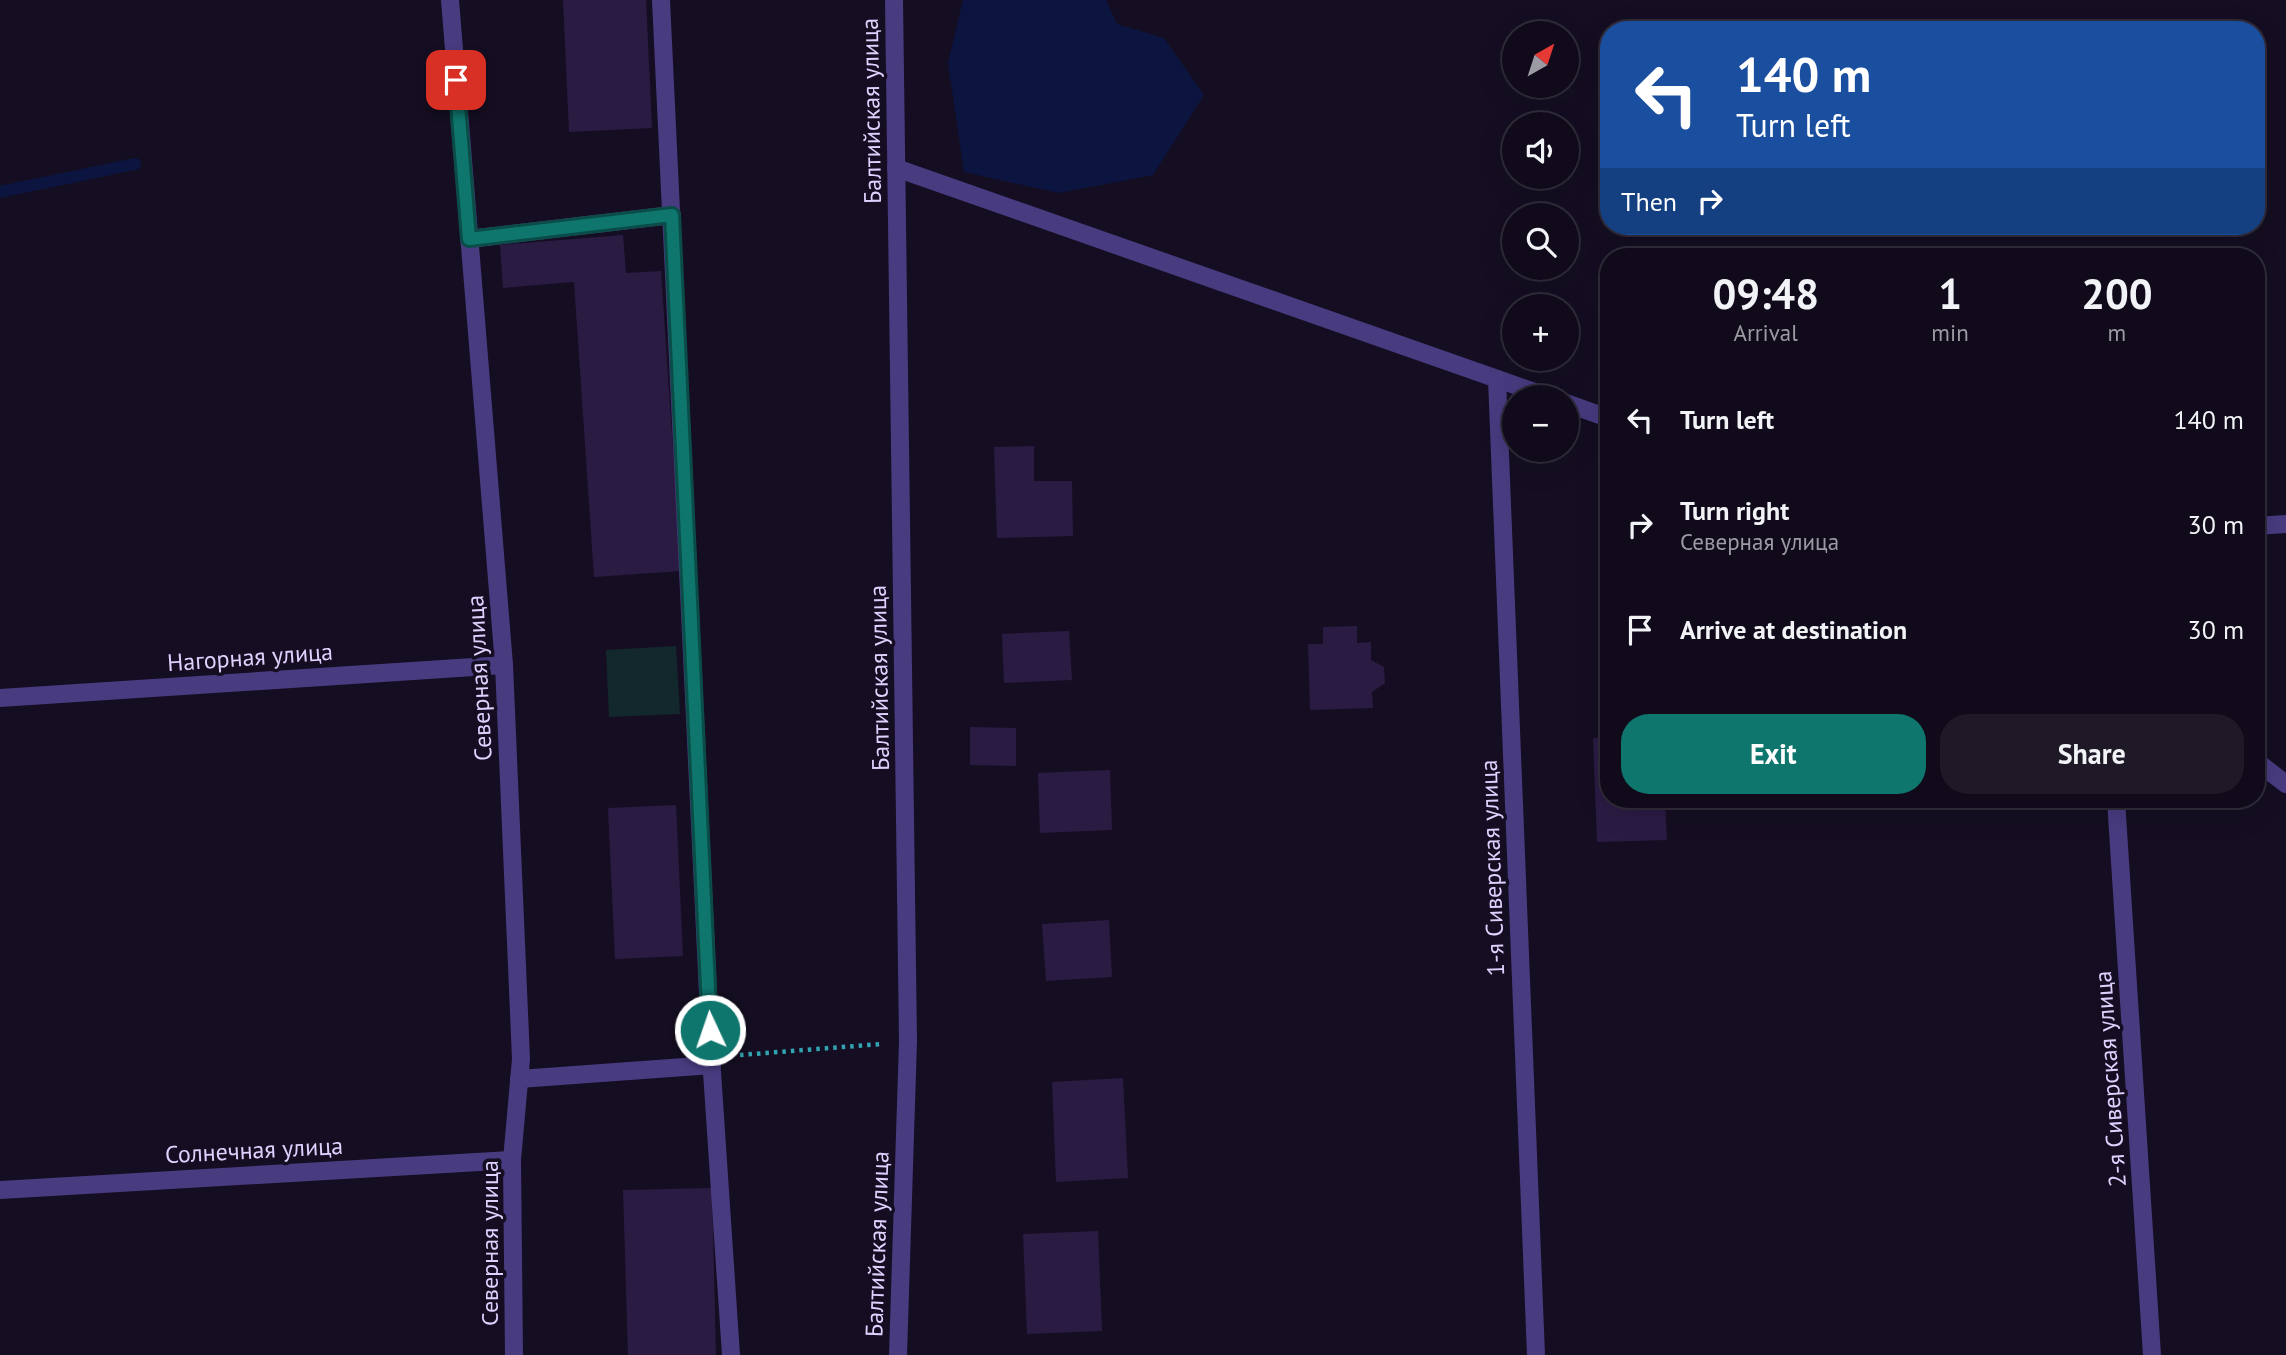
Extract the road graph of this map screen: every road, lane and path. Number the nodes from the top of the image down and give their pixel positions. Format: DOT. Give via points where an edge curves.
graph roads {
  1 [pos="450,0"];
  2 [pos="661,0"];
  3 [pos="894,0"];
  4 [pos="896,168"];
  5 [pos="672,215"];
  6 [pos="469,239"];
  7 [pos="1497,379"];
  8 [pos="1514,385"];
  9 [pos="1579,408"];
  10 [pos="1600,415"];
  11 [pos="2286,524"];
  12 [pos="2265,525"];
  13 [pos="504,665"];
  14 [pos="0,698"];
  15 [pos="2265,768"];
  16 [pos="2286,784"];
  17 [pos="2117,808"];
  18 [pos="908,1041"];
  19 [pos="711,1061"];
  20 [pos="519,1079"];
  21 [pos="512,1160"];
  22 [pos="0,1190"];
  23 [pos="514,1355"];
  24 [pos="731,1355"];
  25 [pos="898,1355"];
  26 [pos="1536,1355"];
  27 [pos="2152,1355"];
  1 -- 6 [label="street, Северная улица"];
  2 -- 5 [label="street"];
  3 -- 4 [label="street, Балтийская улица"];
  4 -- 7 [label="street"];
  4 -- 18 [label="street, Балтийская улица"];
  5 -- 6 [label="street"];
  5 -- 19 [label="street"];
  6 -- 13 [label="street, Северная улица"];
  7 -- 8 [label="street"];
  7 -- 26 [label="street, 1-я Сиверская улица"];
  9 -- 10 [label="street"];
  11 -- 12 [label="street"];
  13 -- 14 [label="street, Нагорная улица"];
  13 -- 20 [label="street, Северная улица"];
  15 -- 16 [label="street"];
  17 -- 27 [label="street, 2-я Сиверская улица"];
  18 -- 19 [label="path"];
  18 -- 25 [label="street, Балтийская улица"];
  19 -- 20 [label="street"];
  19 -- 24 [label="street"];
  20 -- 21 [label="street, Северная улица"];
  21 -- 22 [label="street, Солнечная улица"];
  21 -- 23 [label="street, Северная улица"];
}
